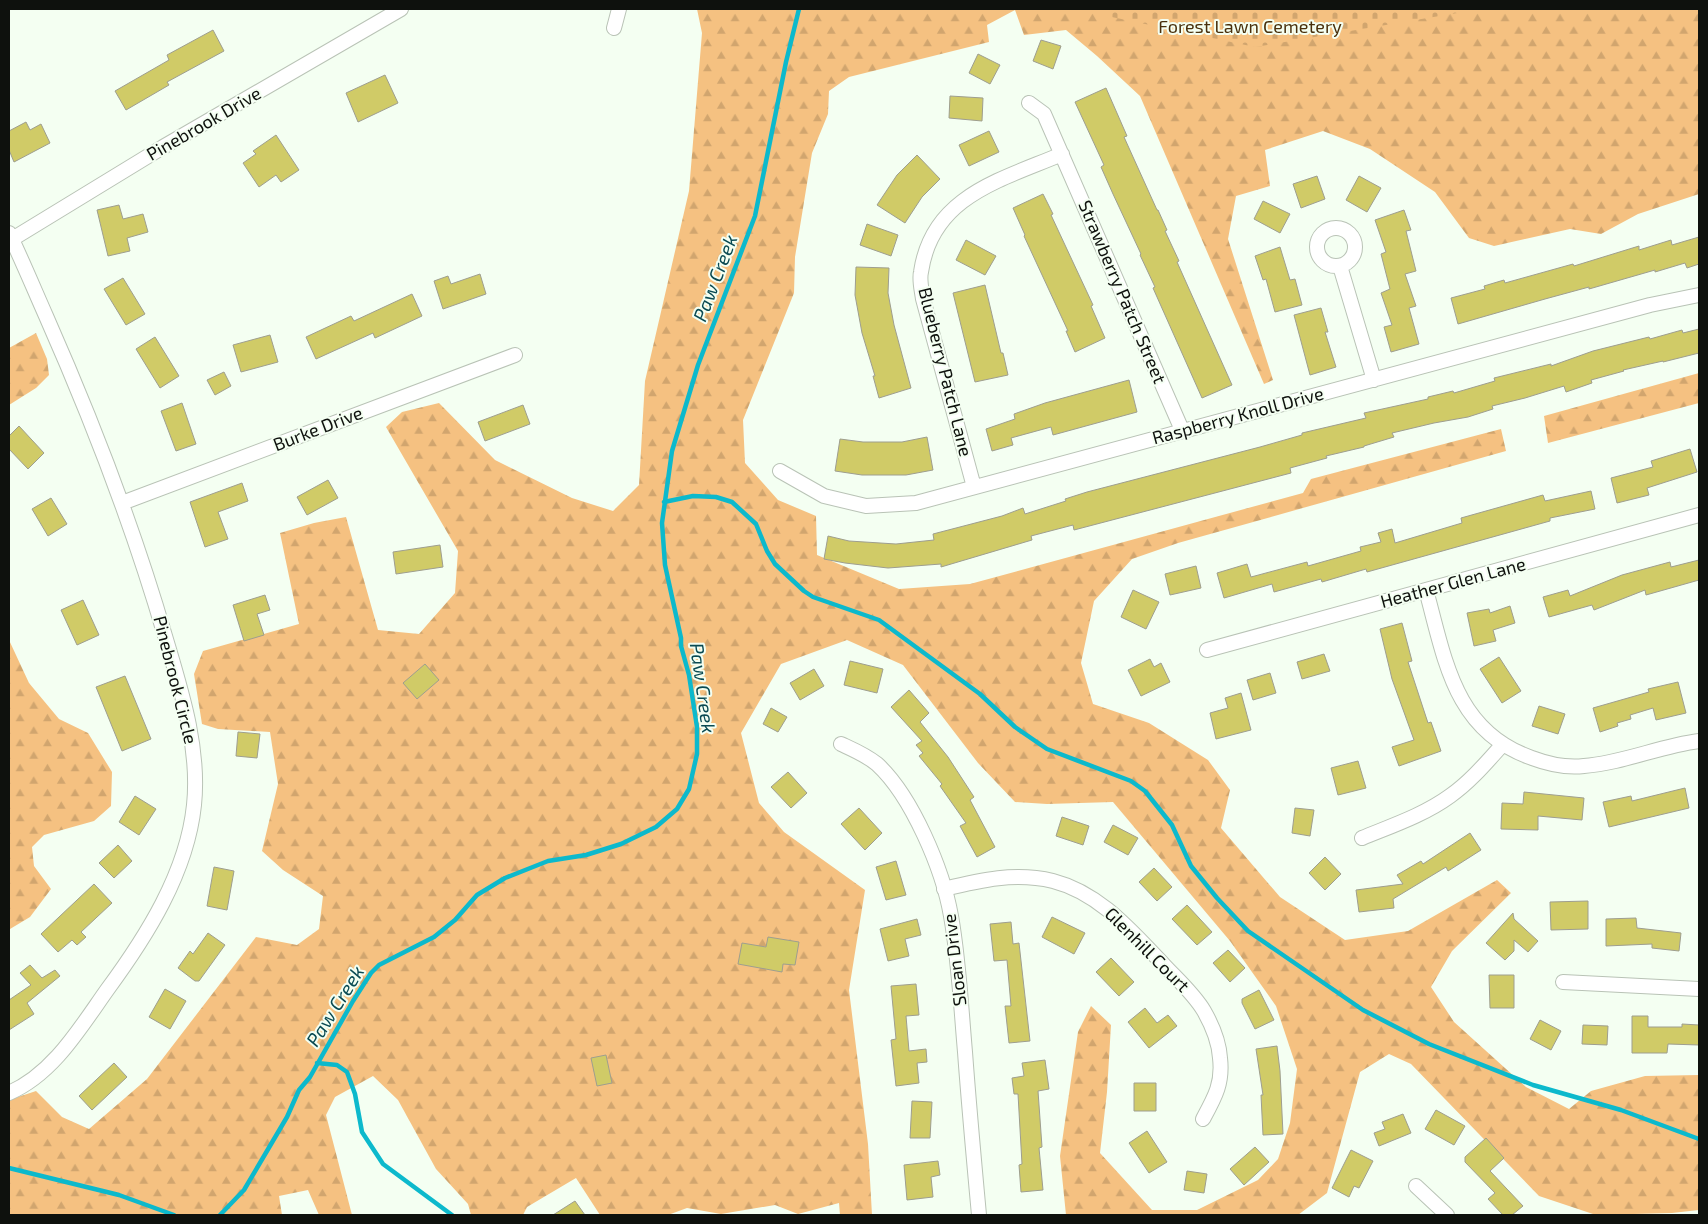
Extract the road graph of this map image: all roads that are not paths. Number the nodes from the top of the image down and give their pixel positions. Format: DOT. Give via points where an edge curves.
graph roads {
  1 [pos="401,9"];
  2 [pos="609,9"];
  3 [pos="619,9"];
  4 [pos="1028,103"];
  5 [pos="1062,154"];
  6 [pos="10,238"];
  7 [pos="1340,266"];
  8 [pos="1699,295"];
  9 [pos="515,355"];
  10 [pos="1374,380"];
  11 [pos="1182,430"];
  12 [pos="780,471"];
  13 [pos="974,487"];
  14 [pos="122,503"];
  15 [pos="1699,515"];
  16 [pos="1426,590"];
  17 [pos="1207,650"];
  18 [pos="1699,741"];
  19 [pos="841,744"];
  20 [pos="1503,744"];
  21 [pos="1362,838"];
  22 [pos="944,890"];
  23 [pos="1563,982"];
  24 [pos="1699,989"];
  25 [pos="9,1093"];
  26 [pos="1204,1119"];
  27 [pos="1416,1186"];
  28 [pos="978,1215"];
  29 [pos="1447,1215"];
  1 -- 6 [label="street, Pinebrook Drive"];
  2 -- 3 [label="street" via="614,28"];
  4 -- 5 [label="street, Strawberry Patch Street" via="1044,114"];
  5 -- 11 [label="street, Strawberry Patch Street"];
  5 -- 13 [label="street, Blueberry Patch Lane" via="979,190 960,202 942,220 929,240 920,274 923,299"];
  6 -- 14 [label="street, Pinebrook Circle" via="80,392"];
  7 -- 10 [label="street"];
  8 -- 10 [label="street, Raspberry Knoll Drive" via="1650,305"];
  9 -- 14 [label="street, Burke Drive"];
  10 -- 11 [label="street, Raspberry Knoll Drive"];
  11 -- 13 [label="street, Raspberry Knoll Drive"];
  12 -- 13 [label="street, Raspberry Knoll Drive" via="824,496 866,506 916,503"];
  14 -- 25 [label="street, Pinebrook Circle" via="184,701 195,777 192,815 185,848 167,894 123,968 70,1041 42,1072"];
  15 -- 16 [label="street, Heather Glen Lane"];
  16 -- 17 [label="street, Heather Glen Lane"];
  16 -- 20 [label="street" via="1448,672 1457,693 1482,727"];
  18 -- 20 [label="street" via="1582,766 1542,762"];
  19 -- 22 [label="street, Sloan Drive" via="862,753 878,765 893,783 928,843"];
  20 -- 21 [label="street" via="1450,797 1424,812"];
  22 -- 26 [label="street, Glenhill Court" via="980,880 1028,877 1066,885 1112,913 1190,992 1214,1031 1220,1056 1220,1083"];
  22 -- 28 [label="street, Sloan Drive" via="958,967"];
  23 -- 24 [label="street"];
  27 -- 29 [label="street"];
}
